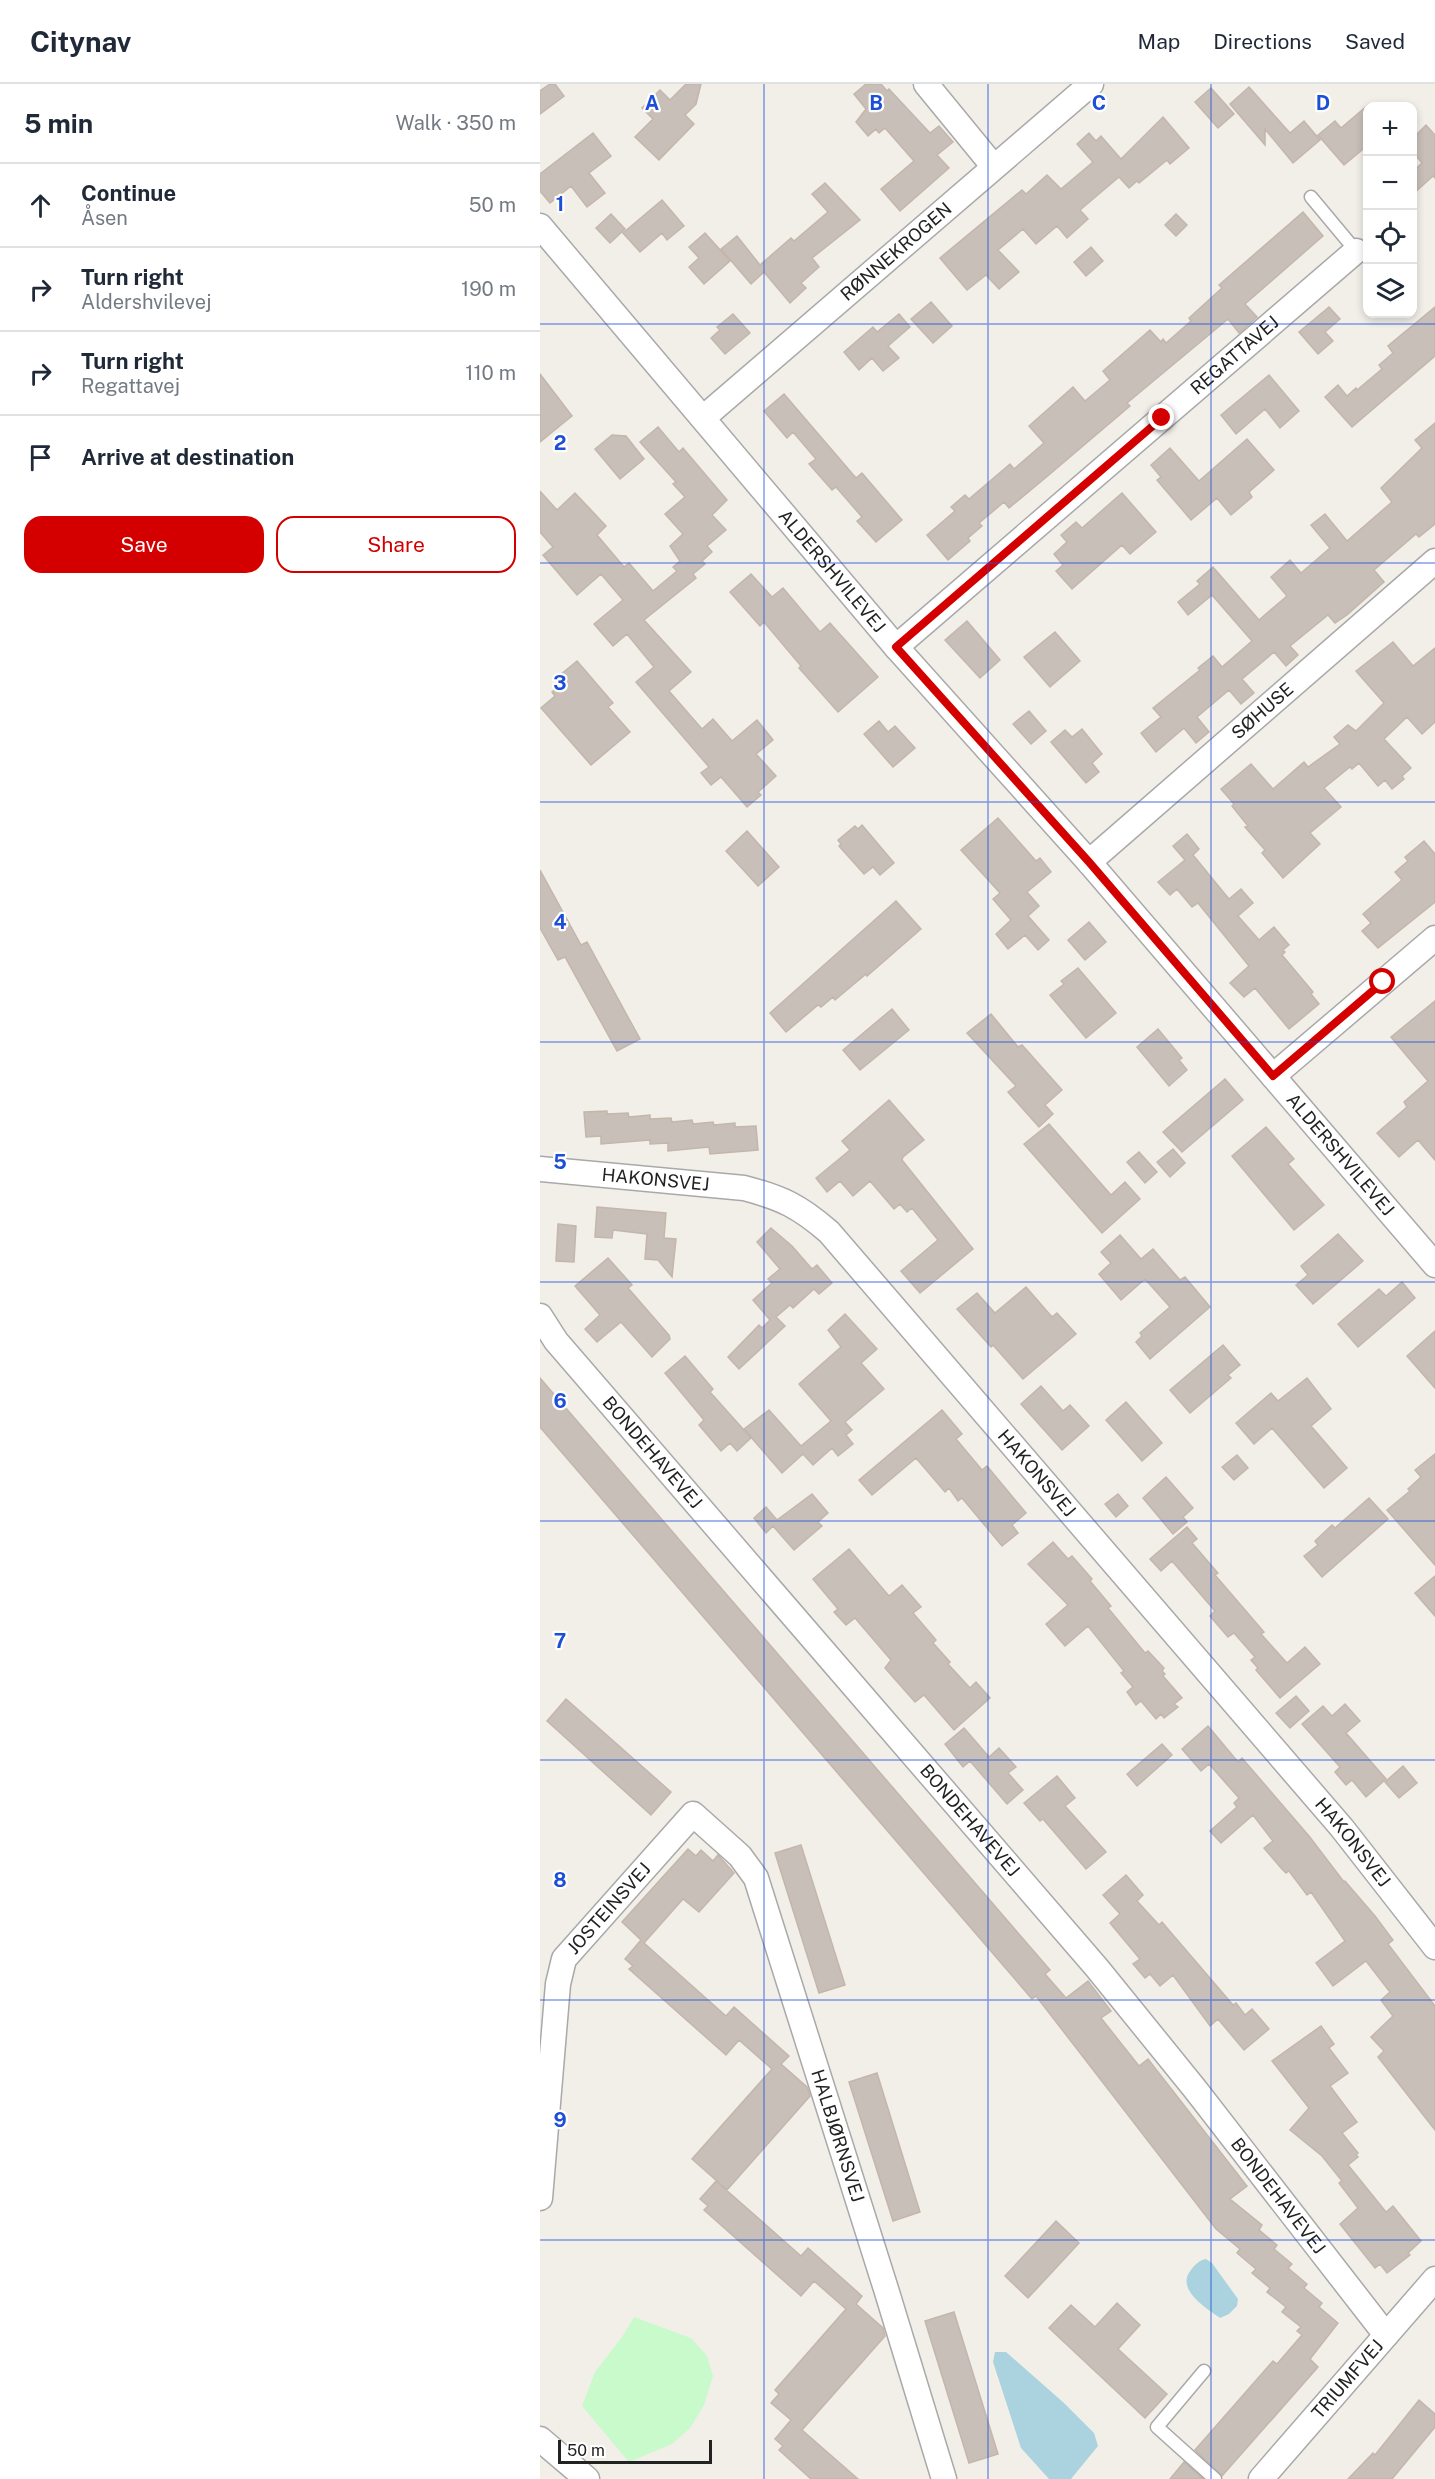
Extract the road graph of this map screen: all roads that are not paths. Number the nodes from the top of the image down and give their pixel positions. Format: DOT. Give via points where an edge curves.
graph roads {
  1 [pos="926,84"];
  2 [pos="1091,84"];
  3 [pos="994,167"];
  4 [pos="1311,197"];
  5 [pos="541,230"];
  6 [pos="1356,251"];
  7 [pos="703,418"];
  8 [pos="1435,561"];
  9 [pos="896,647"];
  10 [pos="1089,862"];
  11 [pos="1435,938"];
  12 [pos="1273,1076"];
  13 [pos="540,1169"];
  14 [pos="1435,1265"];
  15 [pos="540,1316"];
  16 [pos="693,1814"];
  17 [pos="1435,1947"];
  18 [pos="540,2198"];
  19 [pos="1435,2279"];
  20 [pos="1386,2335"];
  21 [pos="1204,2371"];
  22 [pos="540,2439"];
  23 [pos="1265,2478"];
  24 [pos="587,2479"];
  25 [pos="944,2479"];
  26 [pos="1215,2479"];
  1 -- 3 [label="street"];
  2 -- 3 [label="street, RØNNEKROGEN"];
  3 -- 7 [label="street, RØNNEKROGEN"];
  4 -- 6 [label="lane"];
  5 -- 7 [label="street, ALDERSHVILEVEJ"];
  6 -- 9 [label="street, REGATTAVEJ"];
  7 -- 9 [label="street, ALDERSHVILEVEJ"];
  8 -- 10 [label="street, SØHUSE"];
  9 -- 10 [label="street, ALDERSHVILEVEJ"];
  10 -- 12 [label="street, ALDERSHVILEVEJ"];
  11 -- 12 [label="street"];
  12 -- 14 [label="street, ALDERSHVILEVEJ"];
  13 -- 17 [label="street, HAKONSVEJ" via="744,1188 777,1196 806,1212 830,1232 1342,1828"];
  15 -- 20 [label="street, BONDEHAVEVEJ" via="556,1341 1097,1968"];
  16 -- 18 [label="street, JOSTEINSVEJ" via="564,1959 558,1984"];
  16 -- 25 [label="street, HALBJØRNSVEJ" via="740,1856 756,1878"];
  19 -- 20 [label="street, TRIUMFVEJ"];
  20 -- 23 [label="street, TRIUMFVEJ"];
  21 -- 26 [label="lane" via="1157,2427"];
  22 -- 24 [label="street"];
}
